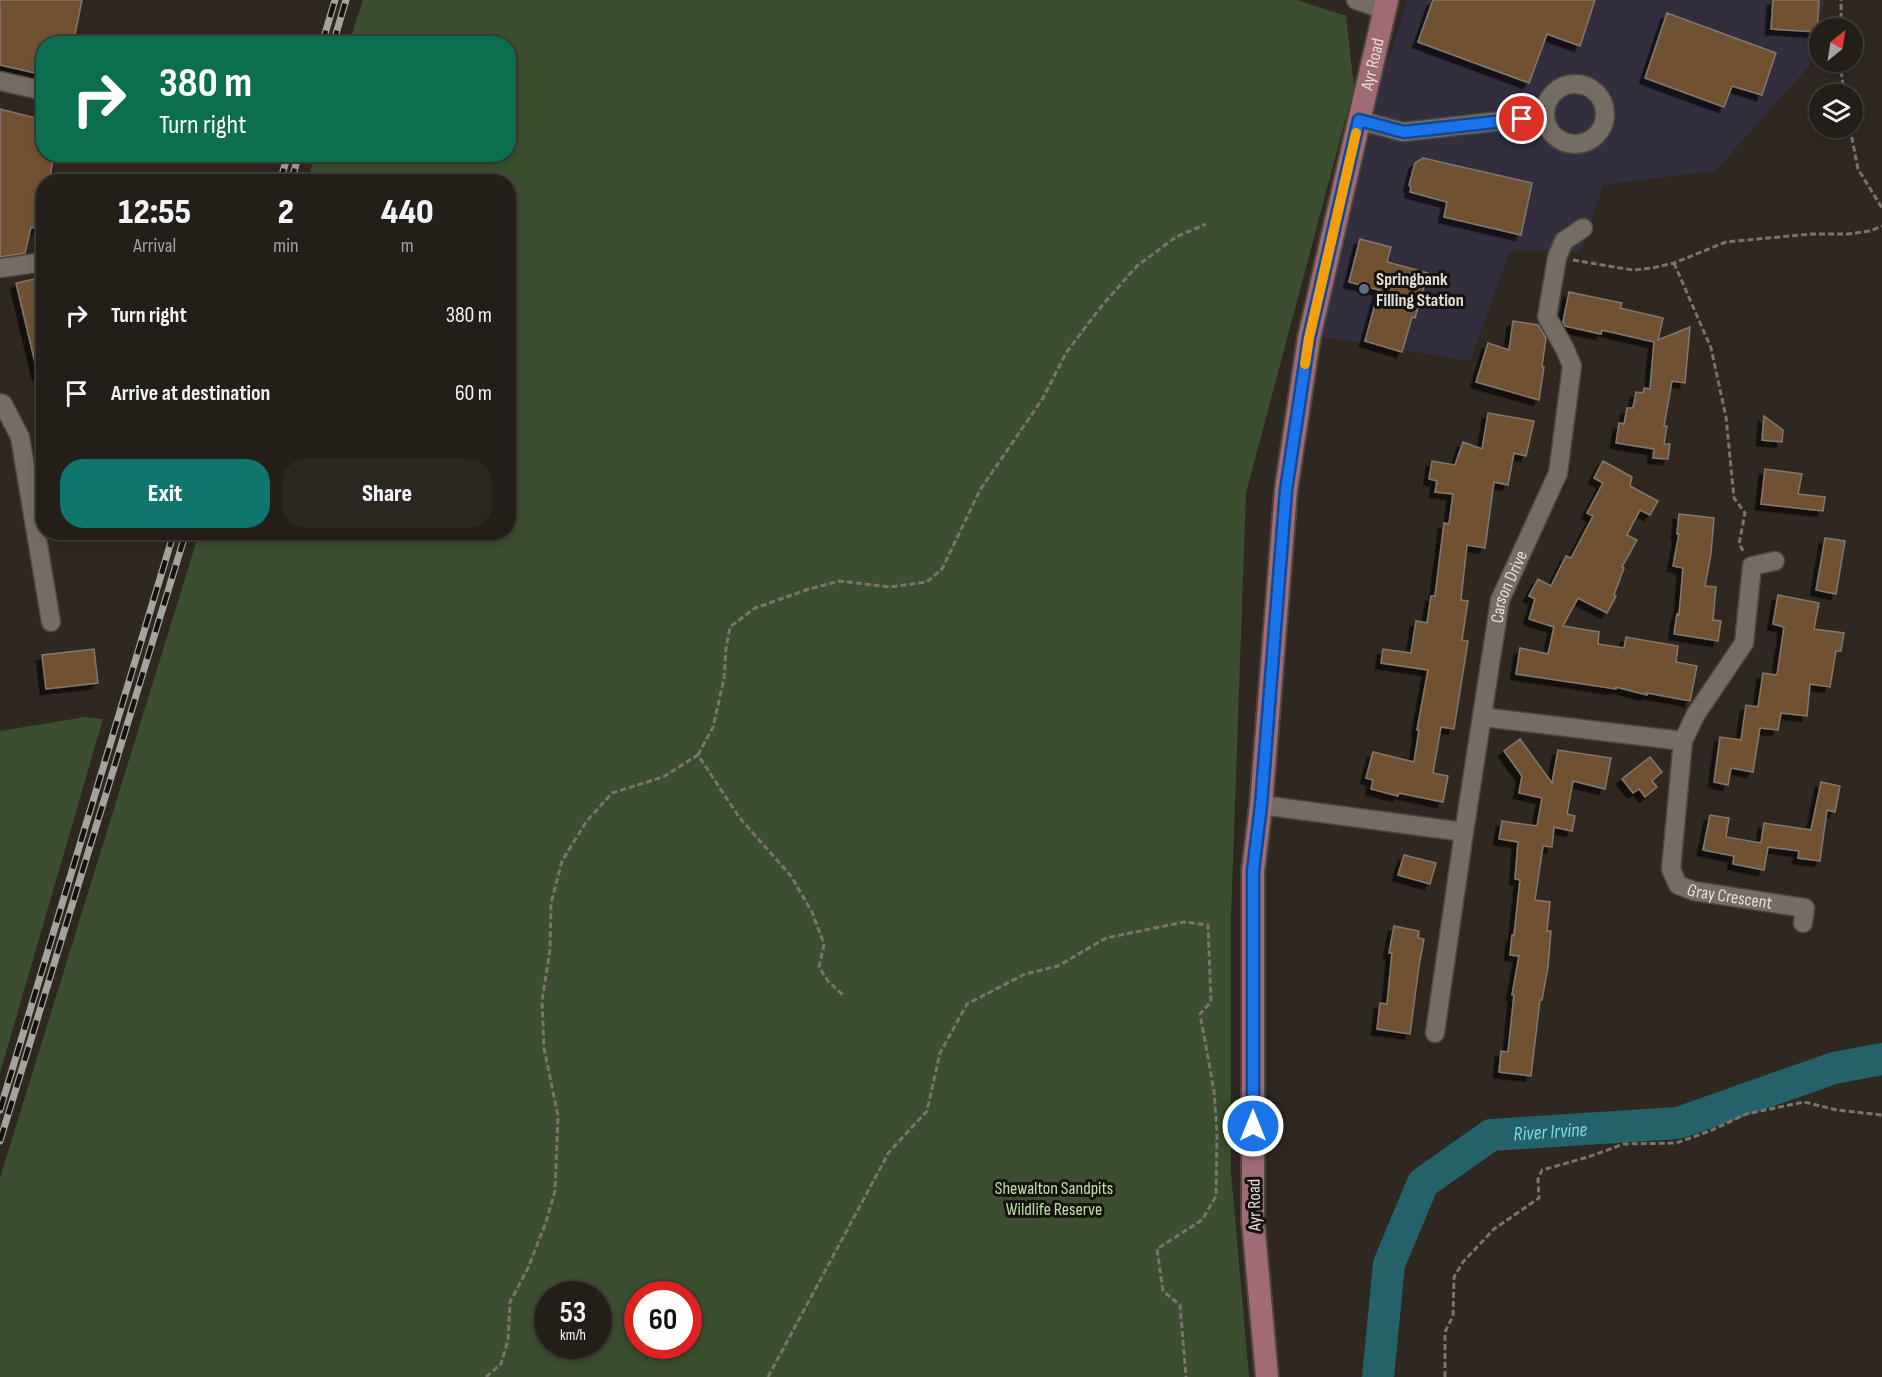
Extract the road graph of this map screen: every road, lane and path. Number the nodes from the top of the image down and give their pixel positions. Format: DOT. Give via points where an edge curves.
graph roads {
  1 [pos="1356,0"];
  2 [pos="1841,0"];
  3 [pos="1386,5"];
  4 [pos="1841,18"];
  5 [pos="0,81"];
  6 [pos="36,89"];
  7 [pos="1545,116"];
  8 [pos="1359,120"];
  9 [pos="1852,138"];
  10 [pos="1882,208"];
  11 [pos="1206,224"];
  12 [pos="1882,226"];
  13 [pos="1583,228"];
  14 [pos="1557,257"];
  15 [pos="36,263"];
  16 [pos="1674,263"];
  17 [pos="0,268"];
  18 [pos="0,403"];
  19 [pos="36,532"];
  20 [pos="37,540"];
  21 [pos="1774,561"];
  22 [pos="1752,566"];
  23 [pos="51,622"];
  24 [pos="1482,717"];
  25 [pos="1683,741"];
  26 [pos="698,755"];
  27 [pos="1261,805"];
  28 [pos="1464,832"];
  29 [pos="1803,923"];
  30 [pos="844,996"];
  31 [pos="1435,1033"];
  32 [pos="1882,1115"];
  33 [pos="486,1377"];
  34 [pos="768,1377"];
  35 [pos="1186,1377"];
  36 [pos="1267,1377"];
  37 [pos="1445,1377"];
  1 -- 3 [label="street"];
  2 -- 4 [label="path"];
  3 -- 8 [label="main road, Ayr Road"];
  5 -- 6 [label="street"];
  7 -- 8 [label="street" via="1404,132"];
  8 -- 27 [label="main road, Ayr Road" via="1309,338 1288,478"];
  9 -- 10 [label="path" via="1858,169"];
  11 -- 26 [label="path" via="1176,237 1137,266 1100,308 1066,353 1043,398 980,490 942,569 927,582 890,587 840,581 755,608 730,627 714,727"];
  12 -- 16 [label="path" via="1848,234 1726,242"];
  13 -- 14 [label="street" via="1564,241"];
  14 -- 16 [label="path" via="1633,270"];
  14 -- 24 [label="street, Carson Drive" via="1546,317 1572,366 1558,473 1500,600"];
  15 -- 17 [label="street"];
  16 -- 22 [label="path" via="1710,348 1726,417 1734,498 1745,513 1739,544"];
  18 -- 19 [label="street" via="20,437"];
  20 -- 23 [label="street"];
  21 -- 22 [label="street"];
  22 -- 25 [label="street, Gray Crescent" via="1744,643 1696,714"];
  24 -- 25 [label="street"];
  24 -- 28 [label="street, Carson Drive"];
  25 -- 29 [label="street, Gray Crescent" via="1671,869 1678,885 1694,891 1804,908"];
  26 -- 30 [label="path" via="739,817 791,876 812,912 824,944 819,967"];
  26 -- 33 [label="path" via="663,777 612,793 586,822 562,861 551,903 550,949 542,1000 544,1048 558,1116 555,1191 528,1268 510,1302 508,1340 501,1364"];
  27 -- 28 [label="street"];
  27 -- 36 [label="main road, Ayr Road" via="1253,871 1253,1221"];
  28 -- 31 [label="street, Carson Drive"];
  32 -- 37 [label="path" via="1804,1102 1746,1114 1676,1143 1624,1144 1542,1170 1538,1179 1539,1198 1494,1229 1454,1277 1453,1316 1445,1332"];
  34 -- 35 [label="path" via="889,1152 927,1111 940,1053 967,1004 1025,974 1058,966 1106,938 1184,922 1208,925 1210,1002 1200,1014 1217,1132 1216,1196 1202,1220 1157,1250 1163,1291 1180,1305"];
}
